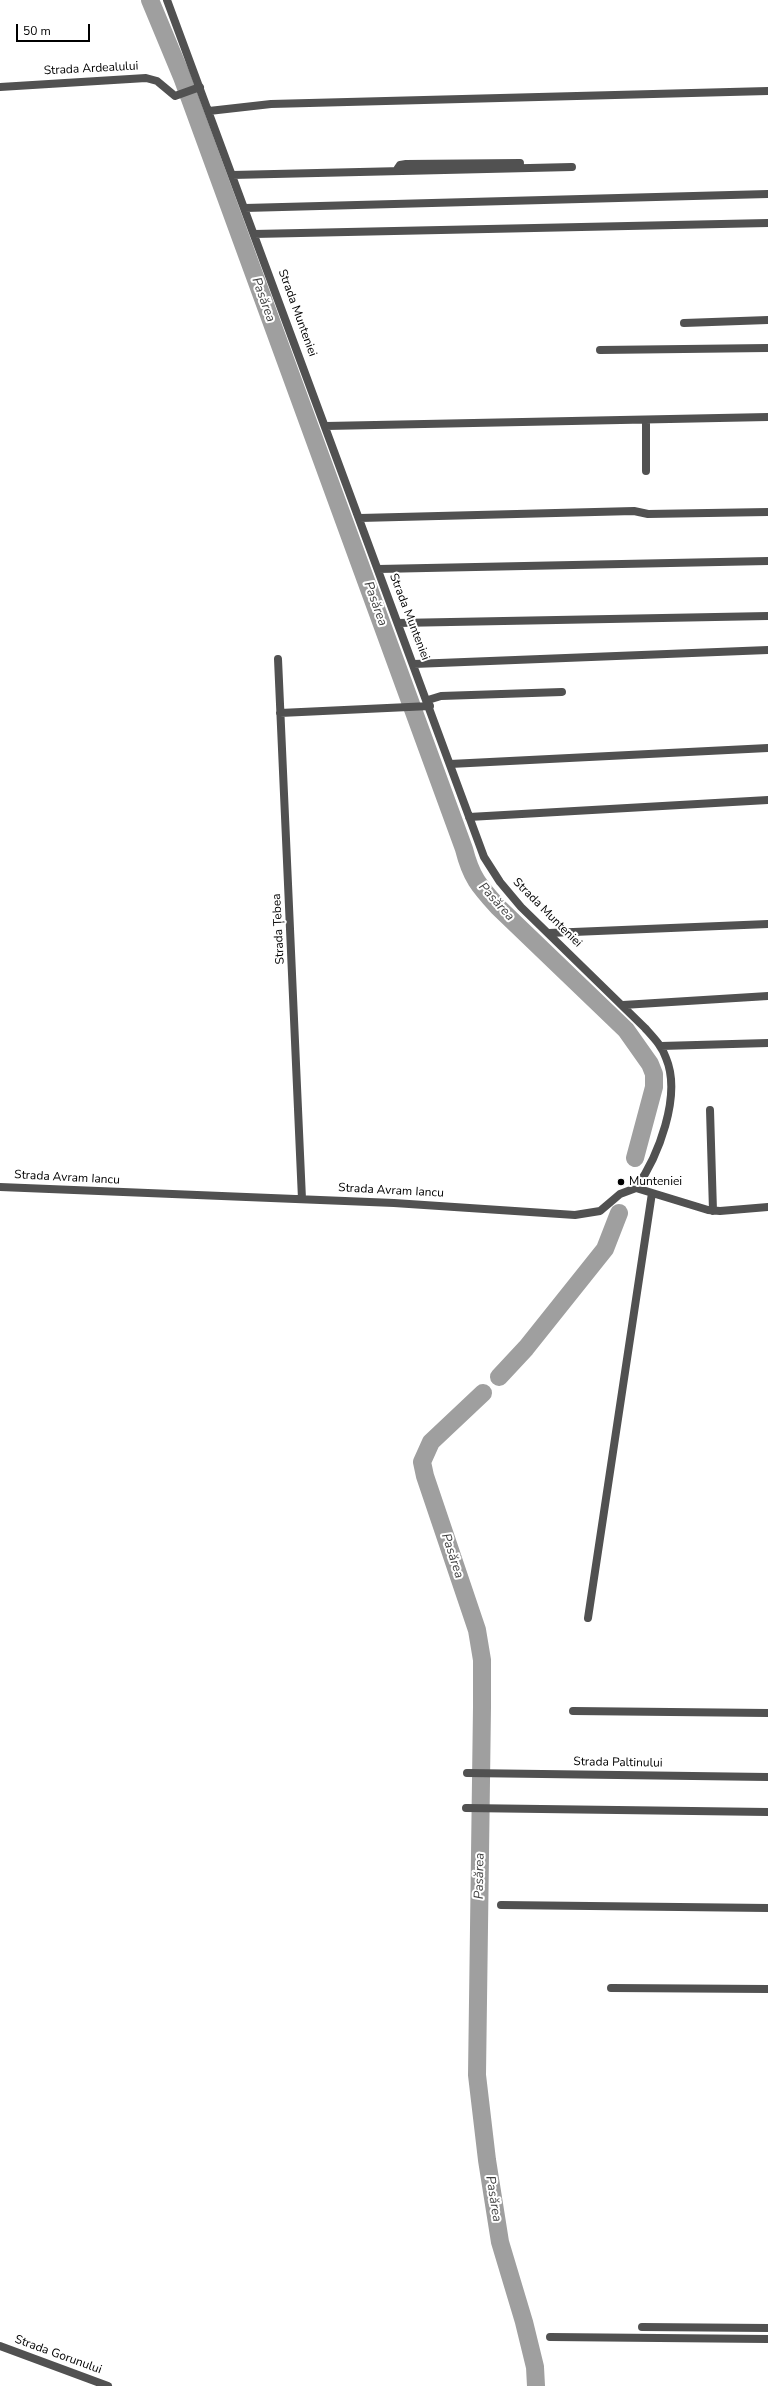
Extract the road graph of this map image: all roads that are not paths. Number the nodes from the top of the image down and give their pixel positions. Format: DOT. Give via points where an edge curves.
graph roads {
  1 [pos="167,0"];
  2 [pos="0,87"];
  3 [pos="197,88"];
  4 [pos="768,91"];
  5 [pos="209,111"];
  6 [pos="526,163"];
  7 [pos="572,167"];
  8 [pos="396,171"];
  9 [pos="232,175"];
  10 [pos="768,194"];
  11 [pos="245,208"];
  12 [pos="768,222"];
  13 [pos="254,234"];
  14 [pos="768,320"];
  15 [pos="684,323"];
  16 [pos="768,348"];
  17 [pos="600,350"];
  18 [pos="768,417"];
  19 [pos="646,420"];
  20 [pos="326,426"];
  21 [pos="646,471"];
  22 [pos="768,512"];
  23 [pos="360,518"];
  24 [pos="768,561"];
  25 [pos="378,569"];
  26 [pos="768,616"];
  27 [pos="398,623"];
  28 [pos="768,650"];
  29 [pos="278,659"];
  30 [pos="414,664"];
  31 [pos="562,692"];
  32 [pos="429,703"];
  33 [pos="280,713"];
  34 [pos="768,748"];
  35 [pos="450,764"];
  36 [pos="768,800"];
  37 [pos="469,817"];
  38 [pos="768,924"];
  39 [pos="549,933"];
  40 [pos="768,996"];
  41 [pos="623,1005"];
  42 [pos="768,1043"];
  43 [pos="661,1046"];
  44 [pos="710,1110"];
  45 [pos="0,1187"];
  46 [pos="636,1188"];
  47 [pos="652,1194"];
  48 [pos="302,1199"];
  49 [pos="768,1207"];
  50 [pos="713,1211"];
  51 [pos="588,1618"];
  52 [pos="573,1711"];
  53 [pos="768,1713"];
  54 [pos="467,1773"];
  55 [pos="768,1777"];
  56 [pos="466,1808"];
  57 [pos="768,1812"];
  58 [pos="501,1905"];
  59 [pos="768,1908"];
  60 [pos="611,1988"];
  61 [pos="768,1989"];
  62 [pos="642,2327"];
  63 [pos="768,2328"];
  64 [pos="550,2337"];
  65 [pos="768,2339"];
  66 [pos="0,2346"];
  67 [pos="108,2386"];
  1 -- 3 [label="street, Strada Munteniei"];
  2 -- 3 [label="street, Strada Ardealului" via="146,78 157,81 175,96"];
  3 -- 5 [label="street, Strada Munteniei"];
  4 -- 5 [label="street" via="271,104"];
  5 -- 9 [label="street, Strada Munteniei"];
  6 -- 8 [label="street" via="406,164"];
  7 -- 8 [label="street"];
  8 -- 9 [label="street"];
  9 -- 11 [label="street, Strada Munteniei"];
  10 -- 11 [label="street"];
  11 -- 13 [label="street, Strada Munteniei"];
  12 -- 13 [label="street"];
  13 -- 20 [label="street, Strada Munteniei"];
  14 -- 15 [label="street"];
  16 -- 17 [label="street"];
  18 -- 19 [label="street"];
  19 -- 20 [label="street"];
  19 -- 21 [label="street"];
  20 -- 23 [label="street, Strada Munteniei"];
  22 -- 23 [label="street" via="648,514 634,511"];
  23 -- 25 [label="street, Strada Munteniei"];
  24 -- 25 [label="street"];
  25 -- 27 [label="street, Strada Munteniei"];
  26 -- 27 [label="street"];
  27 -- 30 [label="street, Strada Munteniei"];
  28 -- 30 [label="street"];
  29 -- 33 [label="street, Strada Țebea"];
  30 -- 32 [label="street, Strada Munteniei"];
  31 -- 32 [label="street" via="441,696"];
  32 -- 33 [label="street" via="407,707"];
  32 -- 35 [label="street, Strada Munteniei"];
  33 -- 48 [label="street, Strada Țebea"];
  34 -- 35 [label="street"];
  35 -- 37 [label="street, Strada Munteniei"];
  36 -- 37 [label="street"];
  37 -- 39 [label="street, Strada Munteniei" via="484,857 500,882 521,908"];
  38 -- 39 [label="street"];
  39 -- 41 [label="street, Strada Munteniei"];
  40 -- 41 [label="street"];
  41 -- 43 [label="street, Strada Munteniei"];
  42 -- 43 [label="street"];
  43 -- 46 [label="street, Strada Munteniei" via="670,1071 671,1096 654,1159"];
  44 -- 50 [label="street"];
  45 -- 48 [label="street, Strada Avram Iancu"];
  46 -- 47 [label="street"];
  46 -- 48 [label="street, Strada Avram Iancu" via="620,1194 600,1211 575,1215"];
  47 -- 50 [label="street"];
  47 -- 51 [label="street"];
  49 -- 50 [label="street"];
  52 -- 53 [label="street"];
  54 -- 55 [label="street, Strada Paltinului"];
  56 -- 57 [label="street"];
  58 -- 59 [label="street"];
  60 -- 61 [label="street"];
  62 -- 63 [label="street"];
  64 -- 65 [label="street"];
  66 -- 67 [label="street, Strada Gorunului"];
}
